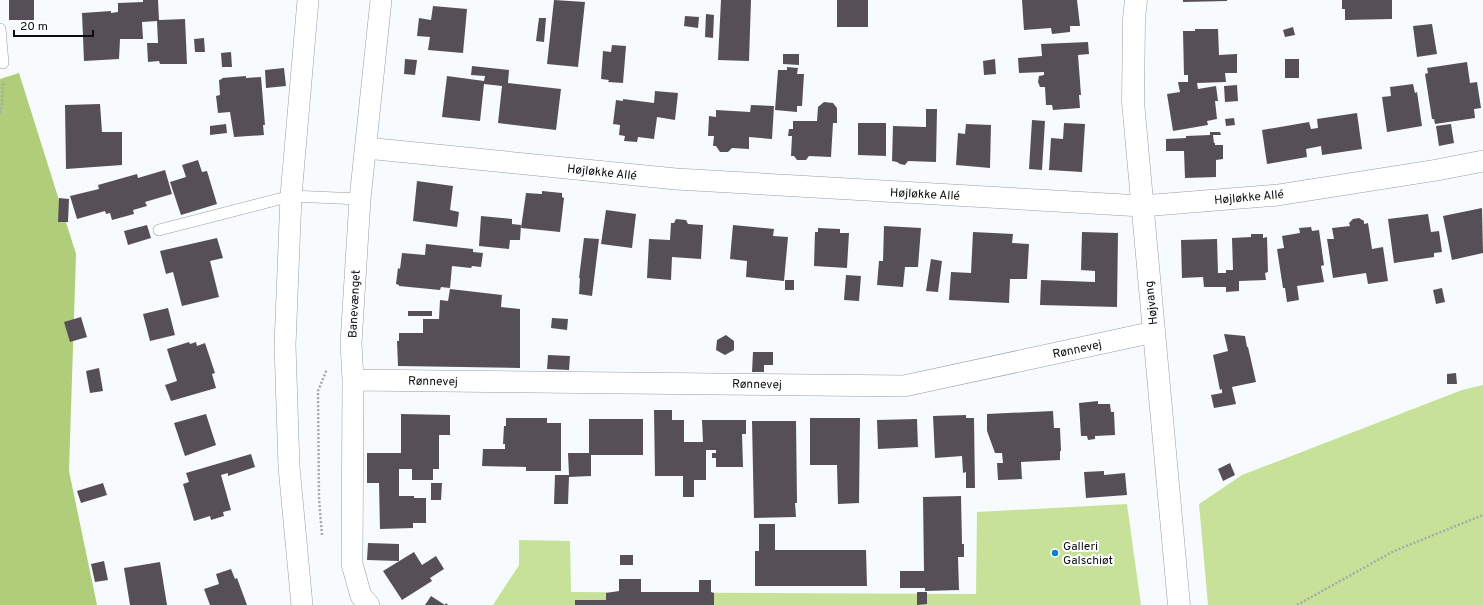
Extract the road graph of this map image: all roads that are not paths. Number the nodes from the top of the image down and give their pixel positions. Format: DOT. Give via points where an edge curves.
graph roads {
  1 [pos="308,0"];
  2 [pos="381,0"];
  3 [pos="1136,0"];
  4 [pos="0,29"];
  5 [pos="3,63"];
  6 [pos="366,148"];
  7 [pos="1483,161"];
  8 [pos="291,196"];
  9 [pos="360,198"];
  10 [pos="1142,206"];
  11 [pos="159,230"];
  12 [pos="1154,332"];
  13 [pos="353,380"];
  14 [pos="302,605"];
  15 [pos="369,605"];
  16 [pos="1179,605"];
  1 -- 8 [label="street"];
  2 -- 6 [label="street, Banevænget"];
  3 -- 10 [label="street, Højvang" via="1132,102"];
  4 -- 5 [label="lane"];
  6 -- 9 [label="street, Banevænget"];
  6 -- 10 [label="street, Højløkke Allé" via="676,179"];
  7 -- 10 [label="street, Højløkke Allé" via="1278,195"];
  8 -- 9 [label="lane"];
  8 -- 11 [label="lane"];
  8 -- 14 [label="street" via="285,345 289,467"];
  9 -- 13 [label="street, Banevænget" via="351,343"];
  10 -- 12 [label="street, Højvang"];
  12 -- 13 [label="street, Rønnevej" via="904,386"];
  12 -- 16 [label="street, Højvang"];
  13 -- 15 [label="street, Banevænget" via="352,564 361,596"];
}
